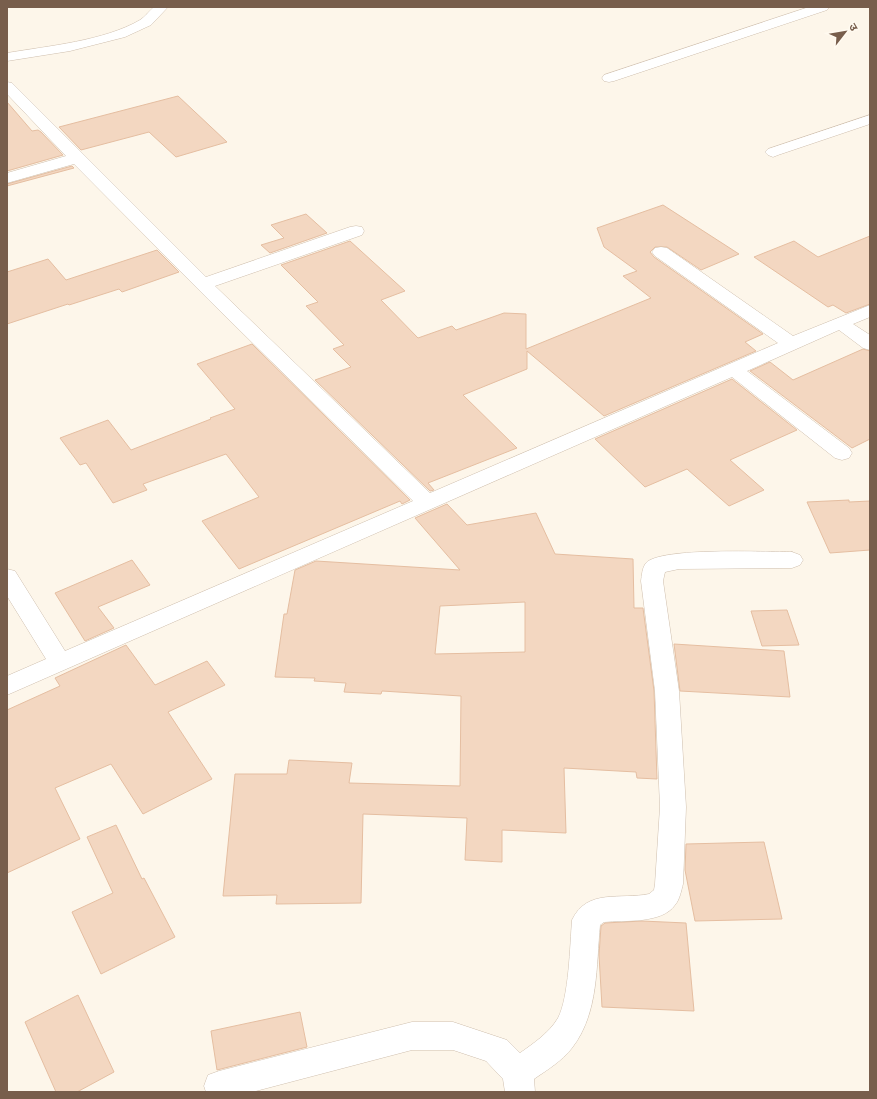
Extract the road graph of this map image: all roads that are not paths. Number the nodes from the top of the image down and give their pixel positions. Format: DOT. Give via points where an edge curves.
graph roads {
  1 [pos="161,7"];
  2 [pos="822,7"];
  3 [pos="7,57"];
  4 [pos="610,78"];
  5 [pos="7,86"];
  6 [pos="15,106"];
  7 [pos="870,119"];
  8 [pos="773,152"];
  9 [pos="78,158"];
  10 [pos="7,178"];
  11 [pos="356,231"];
  12 [pos="661,252"];
  13 [pos="204,284"];
  14 [pos="870,310"];
  15 [pos="840,323"];
  16 [pos="792,344"];
  17 [pos="870,344"];
  18 [pos="734,370"];
  19 [pos="842,452"];
  20 [pos="427,502"];
  21 [pos="792,560"];
  22 [pos="7,577"];
  23 [pos="60,662"];
  24 [pos="7,686"];
  25 [pos="519,1082"];
  26 [pos="220,1086"];
  1 -- 3 [label="street" via="146,22 120,34 63,49"];
  2 -- 4 [label="street"];
  5 -- 6 [label="street"];
  6 -- 9 [label="street"];
  7 -- 8 [label="street"];
  9 -- 10 [label="street"];
  9 -- 13 [label="street" via="130,214"];
  11 -- 13 [label="street"];
  12 -- 16 [label="street"];
  13 -- 20 [label="street"];
  14 -- 15 [label="street"];
  15 -- 16 [label="street"];
  15 -- 17 [label="street"];
  16 -- 18 [label="street"];
  18 -- 19 [label="street"];
  18 -- 20 [label="street"];
  20 -- 23 [label="street"];
  21 -- 25 [label="street" via="679,561 654,568 652,581 667,692 673,807 669,884 666,896 656,905 643,908 609,907 594,912 586,920 580,994 573,1018 561,1038"];
  22 -- 23 [label="street"];
  23 -- 24 [label="street"];
  25 -- 26 [label="street" via="496,1050 453,1036 412,1036"];
}
